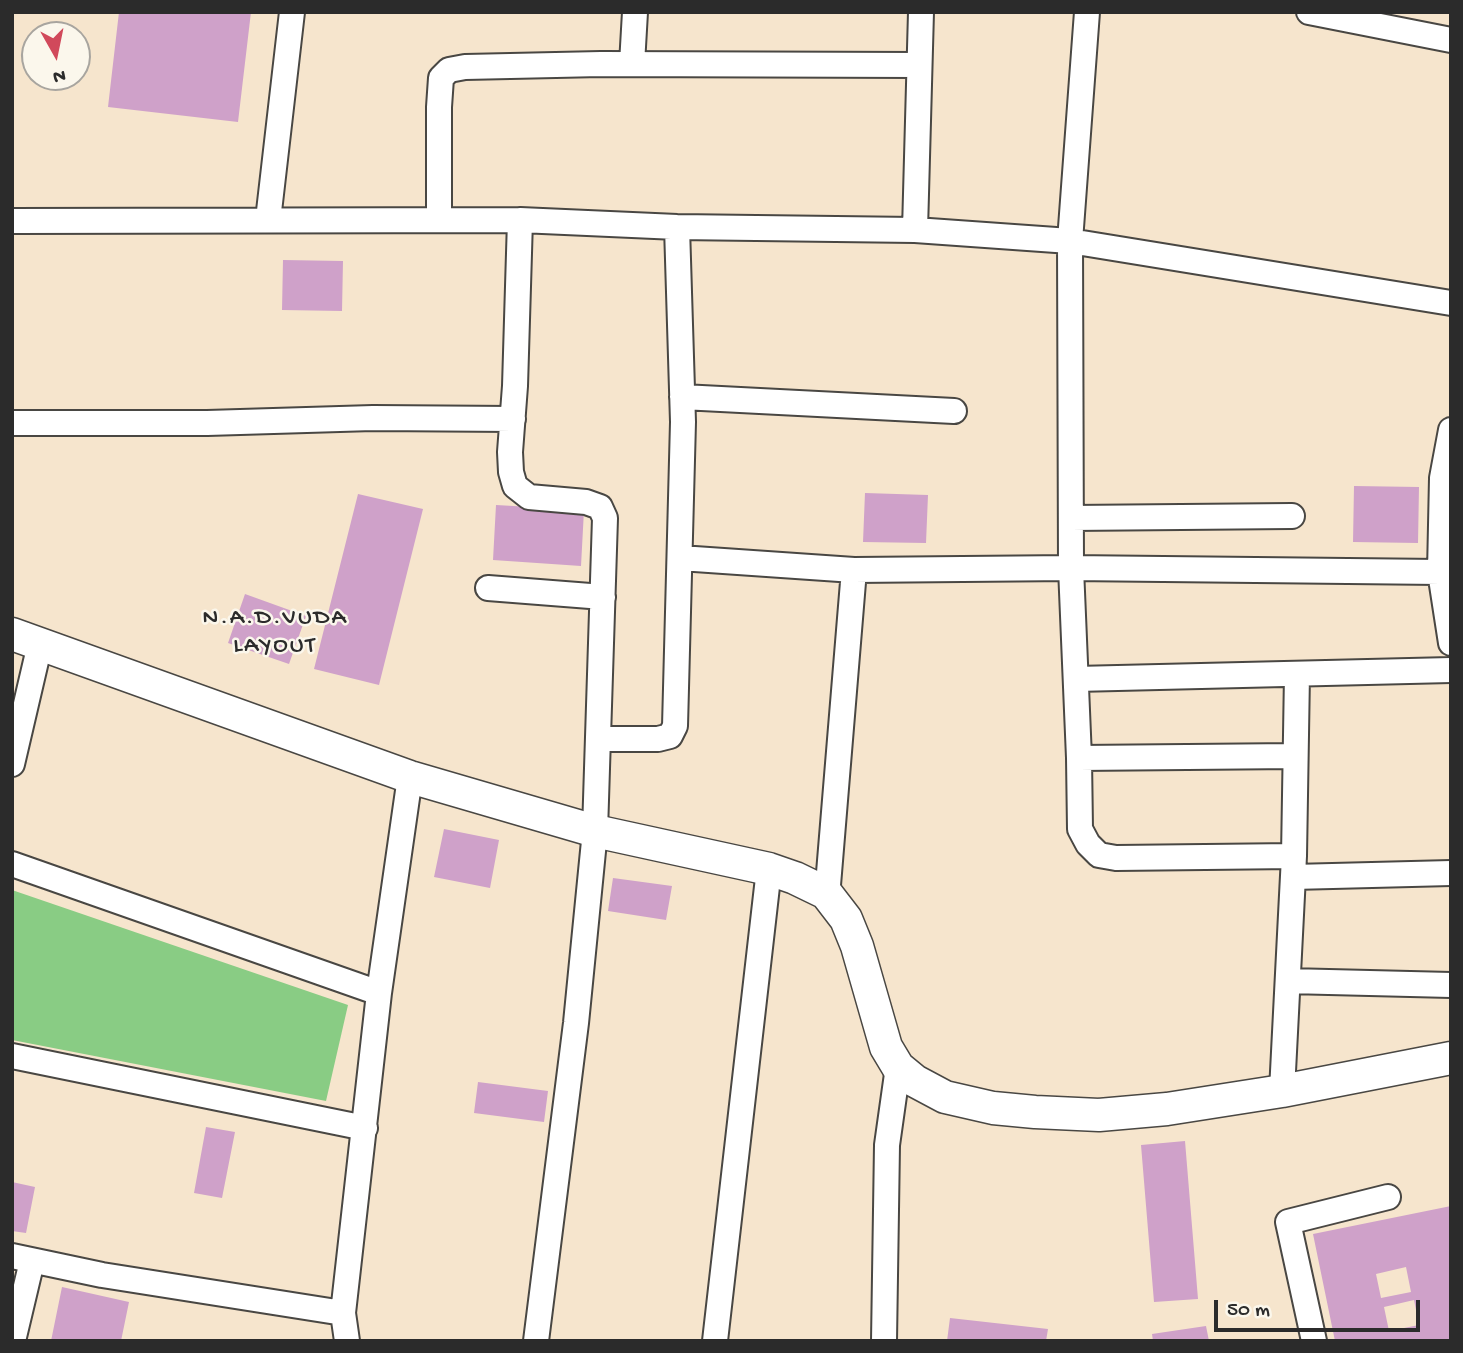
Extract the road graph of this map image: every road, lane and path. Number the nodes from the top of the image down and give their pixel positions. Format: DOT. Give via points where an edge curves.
graph roads {
  1 [pos="292,12"];
  2 [pos="635,12"];
  3 [pos="921,12"];
  4 [pos="1087,12"];
  5 [pos="1309,12"];
  6 [pos="1451,40"];
  7 [pos="632,64"];
  8 [pos="919,65"];
  9 [pos="268,220"];
  10 [pos="439,220"];
  11 [pos="520,220"];
  12 [pos="12,221"];
  13 [pos="677,227"];
  14 [pos="915,230"];
  15 [pos="1070,241"];
  16 [pos="1451,303"];
  17 [pos="682,397"];
  18 [pos="954,411"];
  19 [pos="513,419"];
  20 [pos="12,423"];
  21 [pos="1451,430"];
  22 [pos="1292,516"];
  23 [pos="1070,518"];
  24 [pos="680,558"];
  25 [pos="1071,568"];
  26 [pos="854,570"];
  27 [pos="1440,572"];
  28 [pos="488,588"];
  29 [pos="603,597"];
  30 [pos="26,639"];
  31 [pos="1451,643"];
  32 [pos="1451,670"];
  33 [pos="1297,674"];
  34 [pos="1076,679"];
  35 [pos="598,739"];
  36 [pos="1296,756"];
  37 [pos="1079,758"];
  38 [pos="12,764"];
  39 [pos="410,777"];
  40 [pos="595,831"];
  41 [pos="12,864"];
  42 [pos="1294,867"];
  43 [pos="769,869"];
  44 [pos="1451,873"];
  45 [pos="826,894"];
  46 [pos="1289,981"];
  47 [pos="1451,985"];
  48 [pos="379,993"];
  49 [pos="12,1056"];
  50 [pos="1451,1058"];
  51 [pos="898,1067"];
  52 [pos="1282,1091"];
  53 [pos="365,1128"];
  54 [pos="1388,1198"];
  55 [pos="22,1259"];
  56 [pos="343,1313"];
  57 [pos="13,1341"];
  58 [pos="347,1341"];
  59 [pos="536,1341"];
  60 [pos="715,1341"];
  61 [pos="884,1341"];
  62 [pos="1314,1341"];
  1 -- 9 [label="street"];
  2 -- 7 [label="street"];
  3 -- 8 [label="street"];
  4 -- 15 [label="street"];
  5 -- 6 [label="street"];
  7 -- 8 [label="street"];
  7 -- 10 [label="street" via="449,70 441,78 439,107"];
  8 -- 14 [label="street"];
  9 -- 10 [label="street"];
  9 -- 12 [label="street"];
  10 -- 11 [label="street"];
  11 -- 13 [label="street"];
  11 -- 19 [label="street"];
  13 -- 14 [label="street"];
  13 -- 17 [label="street"];
  14 -- 15 [label="street"];
  15 -- 16 [label="street"];
  15 -- 23 [label="street"];
  17 -- 18 [label="street"];
  17 -- 24 [label="street"];
  19 -- 20 [label="street"];
  19 -- 29 [label="street" via="511,472 515,486 529,497 600,507 605,518"];
  21 -- 27 [label="street" via="1443,478"];
  22 -- 23 [label="street"];
  23 -- 25 [label="street"];
  24 -- 26 [label="street"];
  24 -- 35 [label="street" via="675,726 670,736 659,739"];
  25 -- 26 [label="street"];
  25 -- 27 [label="street"];
  25 -- 34 [label="street"];
  26 -- 45 [label="street"];
  27 -- 31 [label="street"];
  28 -- 29 [label="street"];
  29 -- 35 [label="street"];
  30 -- 38 [label="street"];
  30 -- 39 [label="street"];
  32 -- 33 [label="street"];
  33 -- 34 [label="street"];
  33 -- 36 [label="street"];
  34 -- 37 [label="street"];
  35 -- 40 [label="street"];
  36 -- 37 [label="street"];
  36 -- 42 [label="street"];
  37 -- 42 [label="street" via="1080,829 1099,855"];
  39 -- 40 [label="street"];
  39 -- 48 [label="street"];
  40 -- 43 [label="street"];
  40 -- 59 [label="street"];
  41 -- 48 [label="street"];
  42 -- 44 [label="street"];
  42 -- 46 [label="street"];
  43 -- 45 [label="street"];
  43 -- 60 [label="street"];
  45 -- 51 [label="street" via="846,919 886,1047"];
  46 -- 47 [label="street"];
  46 -- 52 [label="street"];
  48 -- 53 [label="street"];
  49 -- 53 [label="street"];
  50 -- 52 [label="street"];
  51 -- 52 [label="street" via="945,1097 1035,1112 1099,1115"];
  51 -- 61 [label="street" via="887,1145"];
  53 -- 56 [label="street"];
  54 -- 62 [label="street" via="1288,1222"];
  55 -- 56 [label="street"];
  55 -- 57 [label="street"];
  56 -- 58 [label="street"];
}
